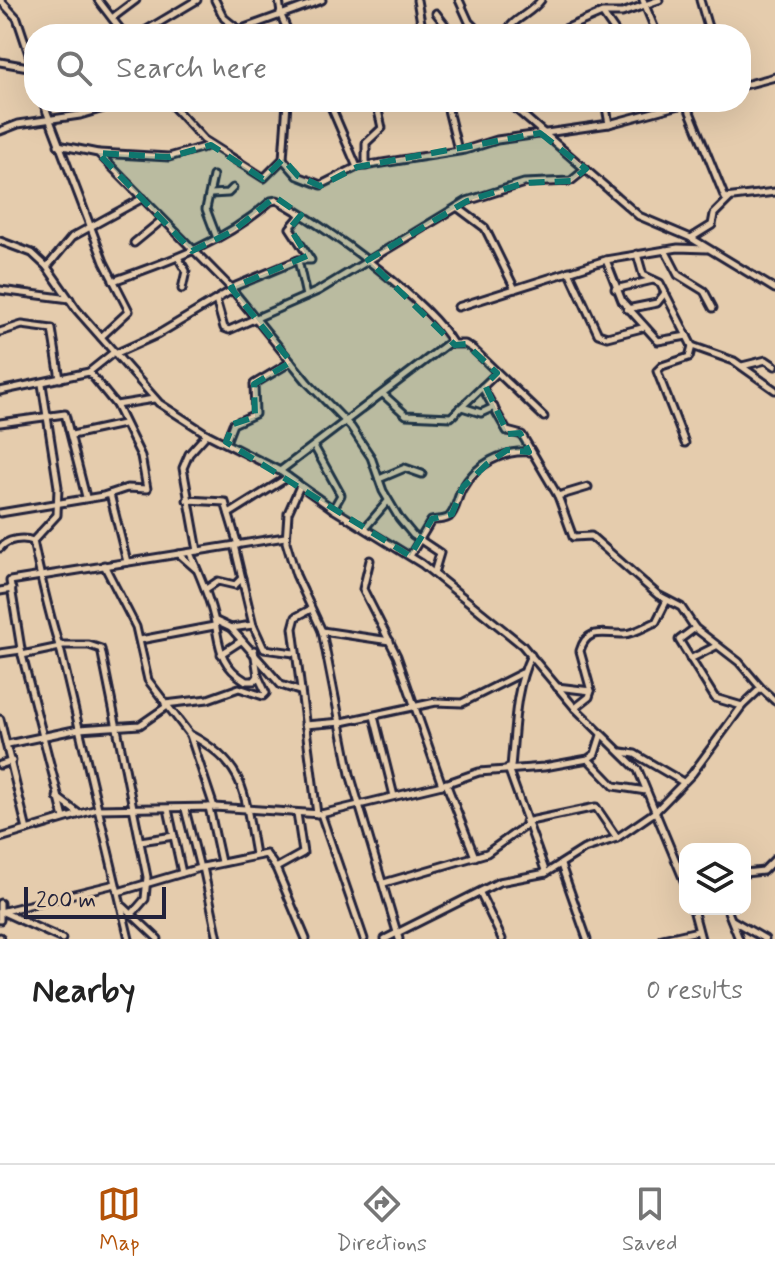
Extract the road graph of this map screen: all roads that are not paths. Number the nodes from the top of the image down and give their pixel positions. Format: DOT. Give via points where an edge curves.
graph roads {
  1 [pos="0,0"];
  2 [pos="98,0"];
  3 [pos="136,0"];
  4 [pos="197,0"];
  5 [pos="215,0"];
  6 [pos="279,0"];
  7 [pos="322,0"];
  8 [pos="418,0"];
  9 [pos="459,0"];
  10 [pos="541,0"];
  11 [pos="659,0"];
  12 [pos="700,0"];
  13 [pos="644,2"];
  14 [pos="436,13"];
  15 [pos="602,13"];
  16 [pos="281,14"];
  17 [pos="112,18"];
  18 [pos="116,24"];
  19 [pos="157,24"];
  20 [pos="232,24"];
  21 [pos="260,24"];
  22 [pos="285,24"];
  23 [pos="422,24"];
  24 [pos="444,24"];
  25 [pos="471,24"];
  26 [pos="512,24"];
  27 [pos="576,24"];
  28 [pos="610,24"];
  29 [pos="653,24"];
  30 [pos="707,24"];
  31 [pos="24,39"];
  32 [pos="0,62"];
  33 [pos="24,66"];
  34 [pos="775,77"];
  35 [pos="751,83"];
  36 [pos="46,112"];
  37 [pos="85,112"];
  38 [pos="179,112"];
  39 [pos="286,112"];
  40 [pos="333,112"];
  41 [pos="378,112"];
  42 [pos="448,112"];
  43 [pos="518,112"];
  44 [pos="607,112"];
  45 [pos="654,112"];
  46 [pos="691,112"];
  47 [pos="49,121"];
  48 [pos="609,124"];
  49 [pos="0,131"];
  50 [pos="540,133"];
  51 [pos="58,145"];
  52 [pos="211,145"];
  53 [pos="458,150"];
  54 [pos="98,153"];
  55 [pos="283,159"];
  56 [pos="366,166"];
  57 [pos="357,167"];
  58 [pos="586,169"];
  59 [pos="213,176"];
  60 [pos="233,188"];
  61 [pos="775,192"];
  62 [pos="211,194"];
  63 [pos="143,198"];
  64 [pos="730,198"];
  65 [pos="456,207"];
  66 [pos="301,215"];
  67 [pos="162,220"];
  68 [pos="92,227"];
  69 [pos="217,238"];
  70 [pos="693,239"];
  71 [pos="0,241"];
  72 [pos="134,243"];
  73 [pos="697,249"];
  74 [pos="708,249"];
  75 [pos="665,250"];
  76 [pos="192,251"];
  77 [pos="637,254"];
  78 [pos="179,259"];
  79 [pos="298,260"];
  80 [pos="368,260"];
  81 [pos="606,260"];
  82 [pos="47,267"];
  83 [pos="569,271"];
  84 [pos="656,279"];
  85 [pos="113,281"];
  86 [pos="182,289"];
  87 [pos="232,289"];
  88 [pos="515,289"];
  89 [pos="615,289"];
  90 [pos="775,289"];
  91 [pos="0,290"];
  92 [pos="665,293"];
  93 [pos="306,296"];
  94 [pos="70,299"];
  95 [pos="216,300"];
  96 [pos="458,307"];
  97 [pos="713,308"];
  98 [pos="627,309"];
  99 [pos="257,318"];
  100 [pos="643,328"];
  101 [pos="0,332"];
  102 [pos="687,336"];
  103 [pos="101,337"];
  104 [pos="452,341"];
  105 [pos="692,346"];
  106 [pos="115,353"];
  107 [pos="291,362"];
  108 [pos="742,366"];
  109 [pos="775,366"];
  110 [pos="89,372"];
  111 [pos="497,373"];
  112 [pos="60,379"];
  113 [pos="42,384"];
  114 [pos="482,387"];
  115 [pos="775,390"];
  116 [pos="0,391"];
  117 [pos="383,394"];
  118 [pos="155,399"];
  119 [pos="116,405"];
  120 [pos="462,407"];
  121 [pos="494,407"];
  122 [pos="46,415"];
  123 [pos="544,417"];
  124 [pos="0,423"];
  125 [pos="346,423"];
  126 [pos="123,424"];
  127 [pos="207,434"];
  128 [pos="72,435"];
  129 [pos="226,442"];
  130 [pos="685,443"];
  131 [pos="315,448"];
  132 [pos="529,452"];
  133 [pos="280,471"];
  134 [pos="422,474"];
  135 [pos="288,477"];
  136 [pos="379,479"];
  137 [pos="300,486"];
  138 [pos="588,487"];
  139 [pos="110,494"];
  140 [pos="558,496"];
  141 [pos="86,497"];
  142 [pos="187,500"];
  143 [pos="388,501"];
  144 [pos="60,502"];
  145 [pos="333,509"];
  146 [pos="0,513"];
  147 [pos="229,514"];
  148 [pos="365,528"];
  149 [pos="285,537"];
  150 [pos="33,541"];
  151 [pos="420,541"];
  152 [pos="236,545"];
  153 [pos="0,548"];
  154 [pos="198,551"];
  155 [pos="190,553"];
  156 [pos="179,554"];
  157 [pos="410,556"];
  158 [pos="370,560"];
  159 [pos="127,562"];
  160 [pos="104,565"];
  161 [pos="196,569"];
  162 [pos="434,573"];
  163 [pos="40,574"];
  164 [pos="242,578"];
  165 [pos="12,589"];
  166 [pos="206,589"];
  167 [pos="0,591"];
  168 [pos="667,600"];
  169 [pos="311,609"];
  170 [pos="215,623"];
  171 [pos="253,625"];
  172 [pos="231,628"];
  173 [pos="695,628"];
  174 [pos="322,631"];
  175 [pos="140,640"];
  176 [pos="241,641"];
  177 [pos="390,641"];
  178 [pos="59,646"];
  179 [pos="717,646"];
  180 [pos="254,650"];
  181 [pos="21,652"];
  182 [pos="0,653"];
  183 [pos="294,653"];
  184 [pos="221,654"];
  185 [pos="531,655"];
  186 [pos="690,659"];
  187 [pos="522,673"];
  188 [pos="258,676"];
  189 [pos="557,687"];
  190 [pos="761,688"];
  191 [pos="299,691"];
  192 [pos="591,691"];
  193 [pos="775,701"];
  194 [pos="165,706"];
  195 [pos="742,706"];
  196 [pos="416,708"];
  197 [pos="575,708"];
  198 [pos="374,716"];
  199 [pos="0,719"];
  200 [pos="342,722"];
  201 [pos="305,725"];
  202 [pos="119,726"];
  203 [pos="79,729"];
  204 [pos="190,735"];
  205 [pos="601,735"];
  206 [pos="43,737"];
  207 [pos="8,744"];
  208 [pos="621,752"];
  209 [pos="588,759"];
  210 [pos="12,761"];
  211 [pos="0,765"];
  212 [pos="509,767"];
  213 [pos="683,782"];
  214 [pos="444,784"];
  215 [pos="646,791"];
  216 [pos="394,796"];
  217 [pos="57,797"];
  218 [pos="360,804"];
  219 [pos="211,807"];
  220 [pos="134,808"];
  221 [pos="245,808"];
  222 [pos="97,809"];
  223 [pos="168,809"];
  224 [pos="185,809"];
  225 [pos="297,812"];
  226 [pos="655,812"];
  227 [pos="79,813"];
  228 [pos="319,814"];
  229 [pos="64,818"];
  230 [pos="526,823"];
  231 [pos="27,830"];
  232 [pos="174,836"];
  233 [pos="0,838"];
  234 [pos="617,838"];
  235 [pos="140,841"];
  236 [pos="255,854"];
  237 [pos="475,857"];
  238 [pos="775,859"];
  239 [pos="221,862"];
  240 [pos="561,865"];
  241 [pos="201,867"];
  242 [pos="276,868"];
  243 [pos="679,869"];
  244 [pos="751,872"];
  245 [pos="182,873"];
  246 [pos="546,873"];
  247 [pos="147,883"];
  248 [pos="384,883"];
  249 [pos="115,884"];
  250 [pos="118,892"];
  251 [pos="480,893"];
  252 [pos="0,903"];
  253 [pos="124,906"];
  254 [pos="1,911"];
  255 [pos="132,914"];
  256 [pos="695,915"];
  257 [pos="730,915"];
  258 [pos="0,920"];
  259 [pos="732,920"];
  260 [pos="398,936"];
  261 [pos="700,936"];
  262 [pos="62,939"];
  263 [pos="129,939"];
  264 [pos="158,939"];
  265 [pos="218,939"];
  266 [pos="306,939"];
  267 [pos="364,939"];
  268 [pos="385,939"];
  269 [pos="502,939"];
  270 [pos="587,939"];
  271 [pos="662,939"];
  272 [pos="739,939"];
  273 [pos="765,939"];
  1 -- 31 [label="street" via="17,18"];
  2 -- 17 [label="street"];
  3 -- 17 [label="street"];
  4 -- 19 [label="street"];
  5 -- 20 [label="street"];
  6 -- 16 [label="street"];
  7 -- 16 [label="street"];
  8 -- 23 [label="street"];
  9 -- 25 [label="street"];
  10 -- 26 [label="street" via="532,13"];
  11 -- 13 [label="street"];
  12 -- 30 [label="street"];
  13 -- 15 [label="street" via="622,13"];
  13 -- 29 [label="street"];
  14 -- 24 [label="street"];
  15 -- 27 [label="street"];
  15 -- 28 [label="street"];
  16 -- 21 [label="street"];
  16 -- 22 [label="street"];
  17 -- 18 [label="street"];
  32 -- 33 [label="street"];
  34 -- 35 [label="street"];
  36 -- 47 [label="street"];
  37 -- 47 [label="street"];
  38 -- 52 [label="street"];
  39 -- 55 [label="street"];
  40 -- 57 [label="street"];
  41 -- 56 [label="street" via="382,128 366,143"];
  42 -- 53 [label="street"];
  43 -- 50 [label="street"];
  44 -- 48 [label="street"];
  45 -- 48 [label="street"];
  46 -- 64 [label="street" via="714,175 725,198"];
  47 -- 49 [label="street"];
  47 -- 51 [label="street"];
  48 -- 50 [label="street"];
  50 -- 53 [label="street"];
  50 -- 58 [label="street"];
  51 -- 54 [label="street"];
  51 -- 68 [label="street"];
  52 -- 54 [label="street" via="169,157"];
  52 -- 55 [label="street" via="264,178"];
  53 -- 56 [label="street"];
  54 -- 63 [label="street"];
  55 -- 57 [label="street" via="298,176 321,185"];
  56 -- 57 [label="street"];
  58 -- 65 [label="street" via="571,181 505,187"];
  58 -- 70 [label="street" via="639,216"];
  59 -- 62 [label="street"];
  60 -- 62 [label="street"];
  61 -- 64 [label="street"];
  62 -- 69 [label="street" via="206,209"];
  63 -- 67 [label="street"];
  63 -- 68 [label="street"];
  64 -- 70 [label="street" via="714,214 711,226"];
  65 -- 80 [label="street"];
  65 -- 88 [label="street" via="485,228"];
  66 -- 69 [label="street" via="273,199"];
  66 -- 79 [label="street" via="290,228 311,260"];
  66 -- 80 [label="street"];
  67 -- 72 [label="street"];
  67 -- 76 [label="street"];
  68 -- 82 [label="street" via="72,237"];
  68 -- 85 [label="street"];
  69 -- 76 [label="street"];
  70 -- 73 [label="street"];
  70 -- 74 [label="street"];
  71 -- 82 [label="street" via="32,253"];
  73 -- 74 [label="street"];
  73 -- 75 [label="street"];
  74 -- 90 [label="street"];
  75 -- 77 [label="street"];
  75 -- 97 [label="street" via="678,275 704,291"];
  76 -- 78 [label="street"];
  76 -- 87 [label="street"];
  77 -- 81 [label="street"];
  77 -- 84 [label="street" via="643,275"];
  78 -- 85 [label="street"];
  78 -- 86 [label="street" via="186,271"];
  79 -- 87 [label="street"];
  79 -- 93 [label="street"];
  80 -- 93 [label="street"];
  80 -- 104 [label="street"];
  81 -- 83 [label="street"];
  81 -- 89 [label="street"];
  82 -- 94 [label="street"];
  83 -- 88 [label="street"];
  83 -- 100 [label="street" via="598,334 607,337"];
  84 -- 89 [label="street"];
  84 -- 92 [label="street"];
  85 -- 103 [label="street" via="129,314"];
  87 -- 95 [label="street"];
  87 -- 99 [label="street"];
  88 -- 96 [label="street"];
  89 -- 98 [label="street"];
  91 -- 94 [label="street"];
  92 -- 98 [label="street" via="657,303"];
  92 -- 102 [label="street"];
  93 -- 99 [label="street"];
  94 -- 103 [label="street"];
  95 -- 99 [label="street" via="226,330"];
  95 -- 106 [label="street"];
  98 -- 100 [label="street"];
  99 -- 107 [label="street"];
  100 -- 102 [label="street" via="658,341"];
  101 -- 112 [label="street" via="22,325 52,329"];
  102 -- 105 [label="street"];
  103 -- 106 [label="street"];
  104 -- 111 [label="street" via="466,344"];
  104 -- 117 [label="street"];
  105 -- 108 [label="street"];
  105 -- 130 [label="street" via="689,357 657,371"];
  106 -- 110 [label="street"];
  106 -- 118 [label="street"];
  107 -- 125 [label="street"];
  107 -- 129 [label="street" via="254,384 255,414 233,424"];
  108 -- 109 [label="street" via="766,360"];
  108 -- 115 [label="street"];
  110 -- 112 [label="street"];
  110 -- 119 [label="street"];
  111 -- 114 [label="street"];
  111 -- 123 [label="street"];
  112 -- 113 [label="street"];
  113 -- 116 [label="street"];
  113 -- 122 [label="street"];
  114 -- 120 [label="street"];
  114 -- 121 [label="street"];
  117 -- 120 [label="street" via="410,416 451,417"];
  117 -- 125 [label="street"];
  118 -- 119 [label="street"];
  118 -- 127 [label="street"];
  119 -- 126 [label="street"];
  120 -- 121 [label="street" via="481,413"];
  121 -- 132 [label="street" via="507,431 520,433"];
  122 -- 124 [label="street"];
  122 -- 128 [label="street" via="65,414"];
  122 -- 144 [label="street"];
  125 -- 131 [label="street"];
  125 -- 136 [label="street" via="371,457"];
  126 -- 128 [label="street"];
  126 -- 139 [label="street" via="141,456 147,489"];
  127 -- 129 [label="street"];
  127 -- 142 [label="street" via="185,460"];
  128 -- 141 [label="street"];
  129 -- 133 [label="street"];
  131 -- 133 [label="street"];
  131 -- 145 [label="street" via="341,495"];
  132 -- 140 [label="street"];
  132 -- 151 [label="street" via="507,451 487,464 463,487 452,514 431,521"];
  133 -- 135 [label="street"];
  134 -- 136 [label="street" via="403,469"];
  135 -- 137 [label="street"];
  135 -- 147 [label="street"];
  136 -- 143 [label="street"];
  137 -- 145 [label="street"];
  137 -- 149 [label="street"];
  138 -- 140 [label="street"];
  139 -- 141 [label="street"];
  139 -- 159 [label="street"];
  140 -- 168 [label="street" via="573,537 591,536"];
  141 -- 144 [label="street"];
  142 -- 147 [label="street" via="222,501"];
  142 -- 154 [label="street"];
  143 -- 148 [label="street"];
  143 -- 151 [label="street"];
  144 -- 146 [label="street"];
  144 -- 150 [label="street" via="54,520"];
  145 -- 148 [label="street"];
  147 -- 152 [label="street"];
  148 -- 157 [label="street"];
  149 -- 152 [label="street"];
  149 -- 169 [label="street"];
  150 -- 153 [label="street" via="23,538"];
  150 -- 163 [label="street"];
  151 -- 157 [label="street"];
  151 -- 162 [label="street" via="440,554"];
  152 -- 154 [label="street"];
  152 -- 164 [label="street"];
  154 -- 155 [label="street"];
  155 -- 156 [label="street"];
  155 -- 161 [label="street"];
  156 -- 159 [label="street"];
  156 -- 161 [label="street"];
  157 -- 162 [label="street"];
  158 -- 177 [label="street" via="363,589"];
  159 -- 160 [label="street"];
  160 -- 163 [label="street"];
  160 -- 175 [label="street"];
  161 -- 166 [label="street"];
  162 -- 185 [label="street"];
  163 -- 165 [label="street" via="10,581"];
  163 -- 178 [label="street"];
  164 -- 166 [label="street" via="235,585 218,581"];
  164 -- 171 [label="street"];
  165 -- 167 [label="street"];
  165 -- 181 [label="street"];
  166 -- 170 [label="street"];
  168 -- 173 [label="street" via="681,607"];
  168 -- 192 [label="street" via="656,622 628,634 602,631 586,639 580,651"];
  169 -- 174 [label="street"];
  169 -- 183 [label="street" via="296,617"];
  170 -- 172 [label="street"];
  170 -- 175 [label="street"];
  170 -- 184 [label="street"];
  171 -- 172 [label="street"];
  171 -- 183 [label="street" via="264,649"];
  172 -- 176 [label="street"];
  173 -- 179 [label="street"];
  173 -- 186 [label="street" via="679,640"];
  174 -- 177 [label="street"];
  174 -- 200 [label="street"];
  175 -- 194 [label="street" via="148,680"];
  176 -- 180 [label="street"];
  176 -- 184 [label="street"];
  177 -- 196 [label="street"];
  178 -- 181 [label="street"];
  178 -- 202 [label="street" via="99,646"];
  178 -- 203 [label="street"];
  179 -- 186 [label="street"];
  179 -- 190 [label="street"];
  180 -- 188 [label="street"];
  180 -- 191 [label="street" via="281,685"];
  181 -- 182 [label="street"];
  181 -- 206 [label="street"];
  183 -- 191 [label="street"];
  184 -- 188 [label="street" via="241,678 254,681"];
  185 -- 187 [label="street"];
  185 -- 189 [label="street"];
  186 -- 195 [label="street" via="715,698"];
  187 -- 196 [label="street" via="462,703"];
  187 -- 212 [label="street"];
  188 -- 194 [label="street" via="263,696 233,688 208,699"];
  189 -- 192 [label="street"];
  189 -- 197 [label="street"];
  190 -- 193 [label="street"];
  190 -- 195 [label="street"];
  191 -- 201 [label="street"];
  192 -- 197 [label="street"];
  194 -- 202 [label="street" via="143,724"];
  194 -- 204 [label="street"];
  195 -- 213 [label="street"];
  196 -- 198 [label="street"];
  196 -- 214 [label="street"];
  197 -- 205 [label="street"];
  198 -- 200 [label="street"];
  198 -- 216 [label="street"];
  199 -- 207 [label="street"];
  200 -- 201 [label="street"];
  200 -- 218 [label="street"];
  201 -- 228 [label="street"];
  202 -- 203 [label="street"];
  202 -- 220 [label="street"];
  203 -- 206 [label="street"];
  203 -- 222 [label="street"];
  204 -- 219 [label="street"];
  204 -- 221 [label="street" via="215,748 237,775"];
  205 -- 208 [label="street"];
  205 -- 209 [label="street"];
  206 -- 207 [label="street"];
  206 -- 217 [label="street"];
  207 -- 210 [label="street"];
  208 -- 213 [label="street" via="635,754"];
  208 -- 215 [label="street" via="638,770"];
  209 -- 212 [label="street"];
  209 -- 215 [label="street" via="614,786"];
  210 -- 211 [label="street"];
  210 -- 231 [label="street"];
  212 -- 214 [label="street"];
  212 -- 230 [label="street"];
  213 -- 226 [label="street"];
  214 -- 216 [label="street"];
  214 -- 237 [label="street"];
  215 -- 226 [label="street"];
  216 -- 218 [label="street"];
  217 -- 227 [label="street"];
  217 -- 229 [label="street"];
  218 -- 228 [label="street"];
  218 -- 248 [label="street"];
  219 -- 221 [label="street"];
  219 -- 224 [label="street"];
  219 -- 239 [label="street"];
  220 -- 222 [label="street"];
  220 -- 223 [label="street"];
  220 -- 235 [label="street"];
  221 -- 225 [label="street"];
  221 -- 236 [label="street"];
  222 -- 227 [label="street"];
  222 -- 249 [label="street"];
  223 -- 224 [label="street"];
  223 -- 232 [label="street"];
  224 -- 241 [label="street"];
  225 -- 228 [label="street"];
  225 -- 242 [label="street" via="303,853"];
  226 -- 234 [label="street"];
  226 -- 243 [label="street"];
  227 -- 229 [label="street"];
  228 -- 267 [label="street"];
  229 -- 231 [label="street"];
  230 -- 234 [label="street" via="596,807"];
  230 -- 237 [label="street" via="493,851"];
  230 -- 246 [label="street"];
  231 -- 233 [label="street"];
  232 -- 235 [label="street"];
  232 -- 245 [label="street"];
  234 -- 240 [label="street" via="584,849"];
  235 -- 247 [label="street"];
  236 -- 239 [label="street"];
  236 -- 242 [label="street" via="268,855"];
  237 -- 248 [label="street"];
  238 -- 244 [label="street" via="763,871"];
  239 -- 241 [label="street"];
  240 -- 246 [label="street"];
  240 -- 270 [label="street"];
  241 -- 245 [label="street"];
  241 -- 265 [label="street"];
  242 -- 266 [label="street"];
  245 -- 247 [label="street"];
  246 -- 251 [label="street" via="508,879"];
  247 -- 250 [label="street"];
  247 -- 255 [label="street" via="145,899"];
  248 -- 260 [label="street"];
  249 -- 250 [label="street"];
  249 -- 254 [label="street"];
  250 -- 253 [label="street"];
  251 -- 260 [label="street"];
  251 -- 269 [label="street"];
  252 -- 254 [label="street"];
  253 -- 255 [label="street"];
  253 -- 263 [label="street"];
  254 -- 258 [label="street"];
  254 -- 262 [label="street"];
  255 -- 264 [label="street"];
  256 -- 261 [label="street"];
  257 -- 259 [label="street"];
  259 -- 272 [label="street"];
  259 -- 273 [label="street"];
  260 -- 268 [label="street"];
  261 -- 271 [label="street"];
}
